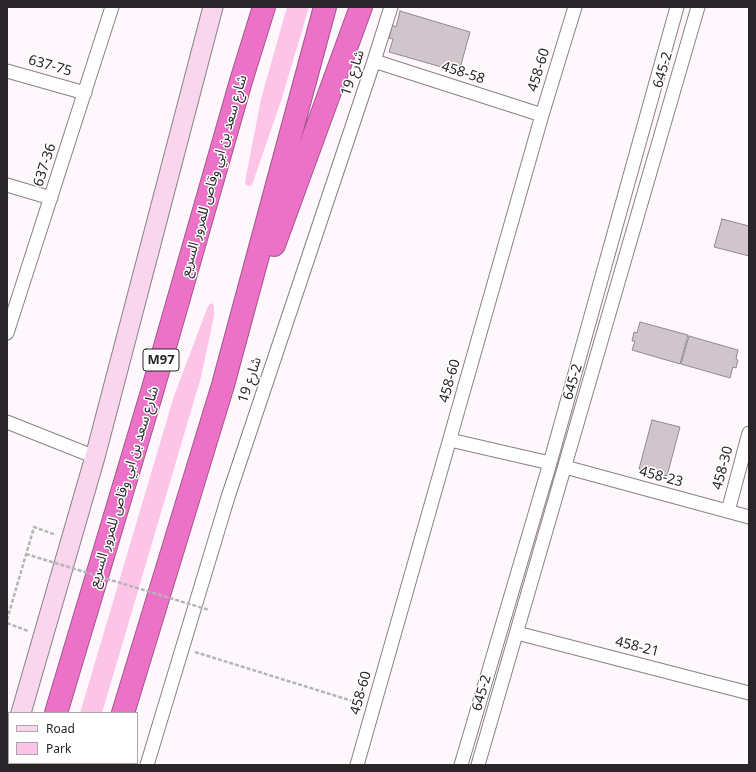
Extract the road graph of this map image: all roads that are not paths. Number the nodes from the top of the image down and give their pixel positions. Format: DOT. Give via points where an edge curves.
graph roads {
  1 [pos="112,7"];
  2 [pos="213,7"];
  3 [pos="256,7"];
  4 [pos="264,7"];
  5 [pos="325,7"];
  6 [pos="361,7"];
  7 [pos="391,7"];
  8 [pos="574,7"];
  9 [pos="677,7"];
  10 [pos="698,7"];
  11 [pos="374,61"];
  12 [pos="7,71"];
  13 [pos="241,81"];
  14 [pos="85,93"];
  15 [pos="542,116"];
  16 [pos="7,185"];
  17 [pos="51,198"];
  18 [pos="12,302"];
  19 [pos="7,333"];
  20 [pos="223,385"];
  21 [pos="7,422"];
  22 [pos="749,433"];
  23 [pos="450,440"];
  24 [pos="95,457"];
  25 [pos="550,463"];
  26 [pos="565,467"];
  27 [pos="728,511"];
  28 [pos="749,517"];
  29 [pos="517,633"];
  30 [pos="484,684"];
  31 [pos="500,688"];
  32 [pos="749,693"];
  33 [pos="21,712"];
  34 [pos="56,712"];
  35 [pos="123,712"];
  36 [pos="147,765"];
  37 [pos="358,765"];
  38 [pos="461,765"];
  39 [pos="478,765"];
  1 -- 14 [label="street, 637-36"];
  2 -- 24 [label="street"];
  3 -- 13 [label="highway"];
  4 -- 13 [label="highway, شارع سعد بن ابي وقاص للمرور السريع / M97"];
  5 -- 20 [label="highway"];
  6 -- 20 [label="highway"];
  7 -- 11 [label="street, شارع 19"];
  8 -- 15 [label="street, 458-60"];
  9 -- 25 [label="street, 645-2"];
  10 -- 26 [label="street, 645-2"];
  11 -- 15 [label="street, 458-58"];
  11 -- 36 [label="street, شارع 19" via="228,498"];
  12 -- 14 [label="street, 637-75"];
  13 -- 34 [label="highway, شارع سعد بن ابي وقاص للمرور السريع / M97" via="150,400"];
  14 -- 17 [label="street, 637-36"];
  15 -- 23 [label="street, 458-60"];
  16 -- 17 [label="street"];
  17 -- 18 [label="street, 637-36"];
  18 -- 19 [label="street, 637-36"];
  20 -- 35 [label="highway"];
  21 -- 24 [label="street"];
  22 -- 27 [label="street, 458-30"];
  23 -- 25 [label="street"];
  23 -- 37 [label="street, 458-60"];
  24 -- 33 [label="street"];
  25 -- 30 [label="street, 645-2"];
  26 -- 27 [label="street, 458-23"];
  26 -- 29 [label="street, 645-2"];
  27 -- 28 [label="street, 458-23"];
  29 -- 31 [label="street, 645-2"];
  29 -- 32 [label="street, 458-21"];
  30 -- 31 [label="street"];
  30 -- 38 [label="street, 645-2"];
  31 -- 39 [label="street, 645-2"];
}
